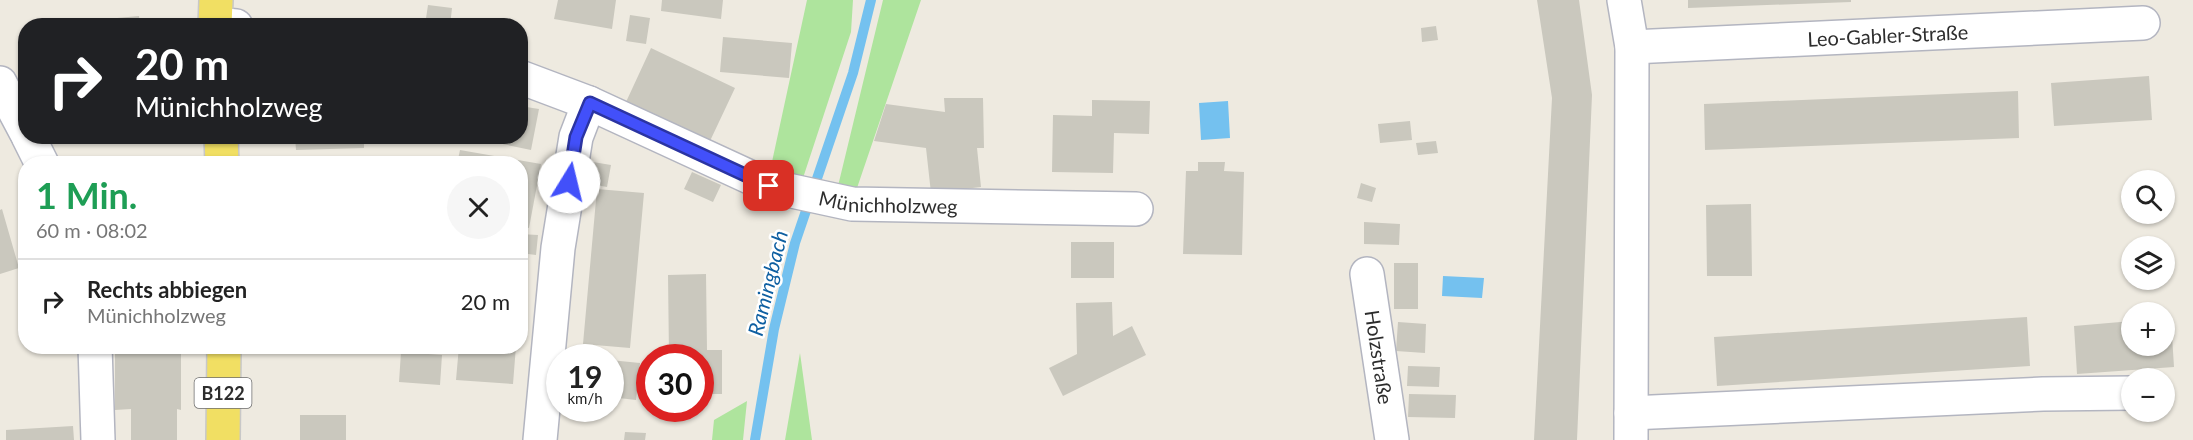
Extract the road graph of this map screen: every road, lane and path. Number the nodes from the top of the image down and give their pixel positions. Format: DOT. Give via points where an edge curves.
graph roads {
  1 [pos="1624,0"];
  2 [pos="2143,23"];
  3 [pos="1632,47"];
  4 [pos="528,80"];
  5 [pos="0,83"];
  6 [pos="590,103"];
  7 [pos="18,117"];
  8 [pos="1136,209"];
  9 [pos="1367,274"];
  10 [pos="95,354"];
  11 [pos="224,354"];
  12 [pos="2121,393"];
  13 [pos="1631,427"];
  14 [pos="98,440"];
  15 [pos="223,440"];
  16 [pos="540,440"];
  17 [pos="1392,440"];
  1 -- 3 [label="street"];
  2 -- 3 [label="street, Leo-Gabler-Straße"];
  3 -- 13 [label="street"];
  4 -- 6 [label="street, Münichholzweg"];
  5 -- 7 [label="street"];
  6 -- 8 [label="street, Münichholzweg" via="769,186 852,204"];
  6 -- 16 [label="street" via="576,137 558,248"];
  9 -- 17 [label="street, Holzstraße"];
  10 -- 14 [label="street"];
  11 -- 15 [label="main road, B122"];
  12 -- 13 [label="street" via="2032,395"];
}
